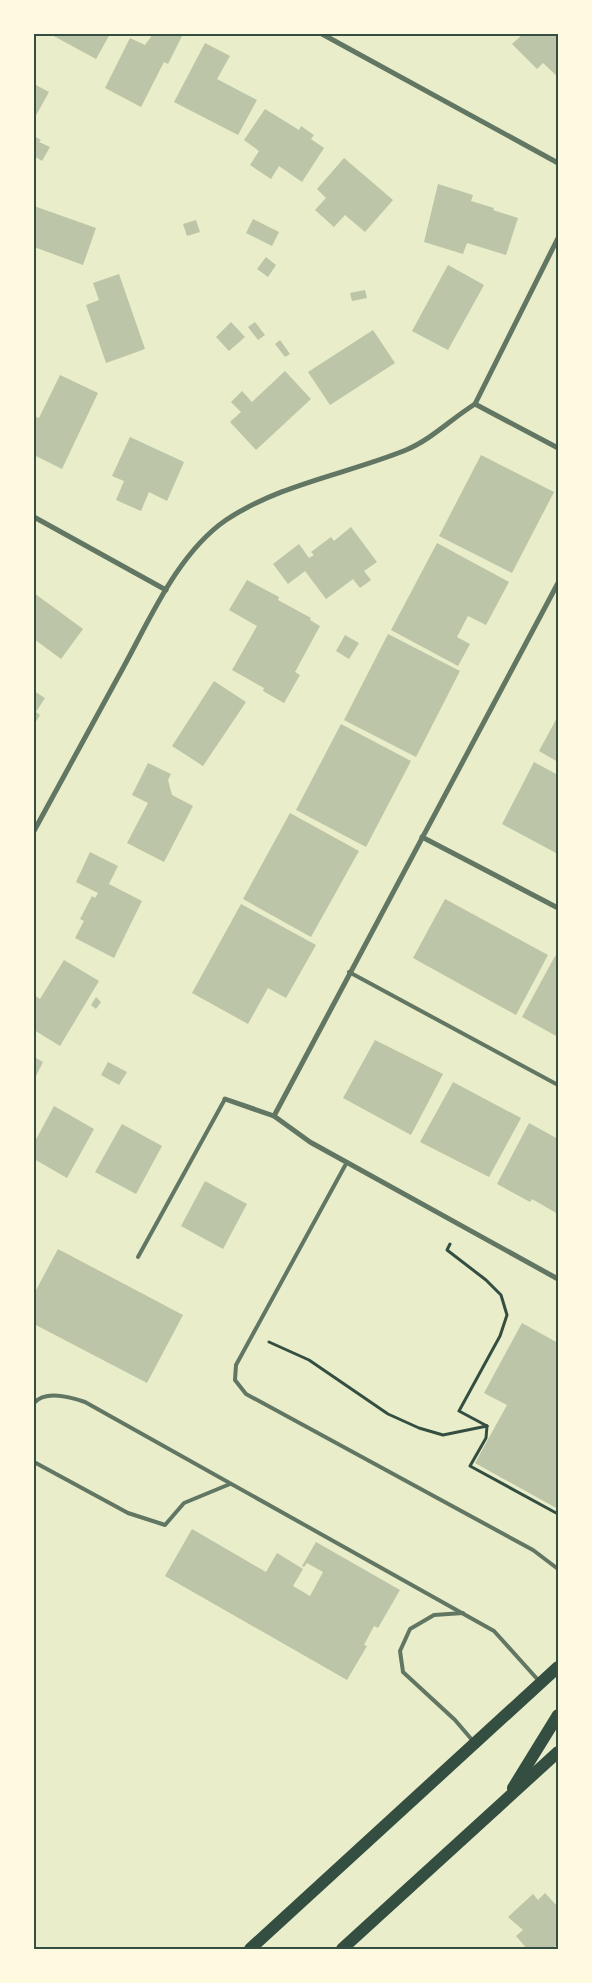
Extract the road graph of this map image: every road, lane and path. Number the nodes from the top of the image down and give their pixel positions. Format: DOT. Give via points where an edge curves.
graph roads {
  1 [pos="322,34"];
  2 [pos="558,162"];
  3 [pos="558,238"];
  4 [pos="475,404"];
  5 [pos="558,448"];
  6 [pos="34,517"];
  7 [pos="558,583"];
  8 [pos="166,590"];
  9 [pos="34,831"];
  10 [pos="422,837"];
  11 [pos="558,908"];
  12 [pos="349,972"];
  13 [pos="558,1085"];
  14 [pos="225,1099"];
  15 [pos="274,1116"];
  16 [pos="347,1162"];
  17 [pos="450,1244"];
  18 [pos="138,1257"];
  19 [pos="558,1279"];
  20 [pos="252,1335"];
  21 [pos="34,1403"];
  22 [pos="487,1426"];
  23 [pos="34,1462"];
  24 [pos="230,1484"];
  25 [pos="558,1514"];
  26 [pos="558,1569"];
  27 [pos="463,1613"];
  28 [pos="558,1667"];
  29 [pos="541,1683"];
  30 [pos="558,1715"];
  31 [pos="475,1743"];
  32 [pos="558,1752"];
  33 [pos="505,1800"];
  34 [pos="250,1949"];
  35 [pos="342,1949"];
  1 -- 2 [label="street"];
  3 -- 4 [label="street"];
  4 -- 5 [label="street"];
  4 -- 8 [label="street" via="413,446 297,487 237,513 207,536"];
  6 -- 8 [label="street"];
  7 -- 10 [label="street"];
  8 -- 9 [label="street"];
  10 -- 11 [label="street"];
  10 -- 12 [label="street"];
  12 -- 13 [label="lane"];
  12 -- 15 [label="street"];
  14 -- 15 [label="street"];
  14 -- 18 [label="lane"];
  15 -- 16 [label="street" via="310,1142"];
  16 -- 19 [label="street"];
  16 -- 20 [label="lane"];
  17 -- 22 [label="path" via="447,1250 501,1295 506,1315 500,1336 458,1411"];
  20 -- 22 [label="path" via="309,1360 388,1414 420,1428 443,1435"];
  20 -- 26 [label="lane" via="236,1365 235,1380 246,1394 533,1550"];
  21 -- 24 [label="lane" via="38,1399 56,1396 85,1402"];
  22 -- 25 [label="path" via="486,1438 470,1466"];
  23 -- 24 [label="lane" via="128,1513 165,1525 184,1503"];
  24 -- 27 [label="lane"];
  27 -- 29 [label="lane" via="494,1631"];
  27 -- 31 [label="lane" via="434,1615 410,1629 400,1651 403,1672"];
  28 -- 29 [label="main road"];
  29 -- 31 [label="main road"];
  30 -- 33 [label="main road"];
  31 -- 34 [label="main road"];
  32 -- 33 [label="main road"];
  33 -- 35 [label="main road"];
}
